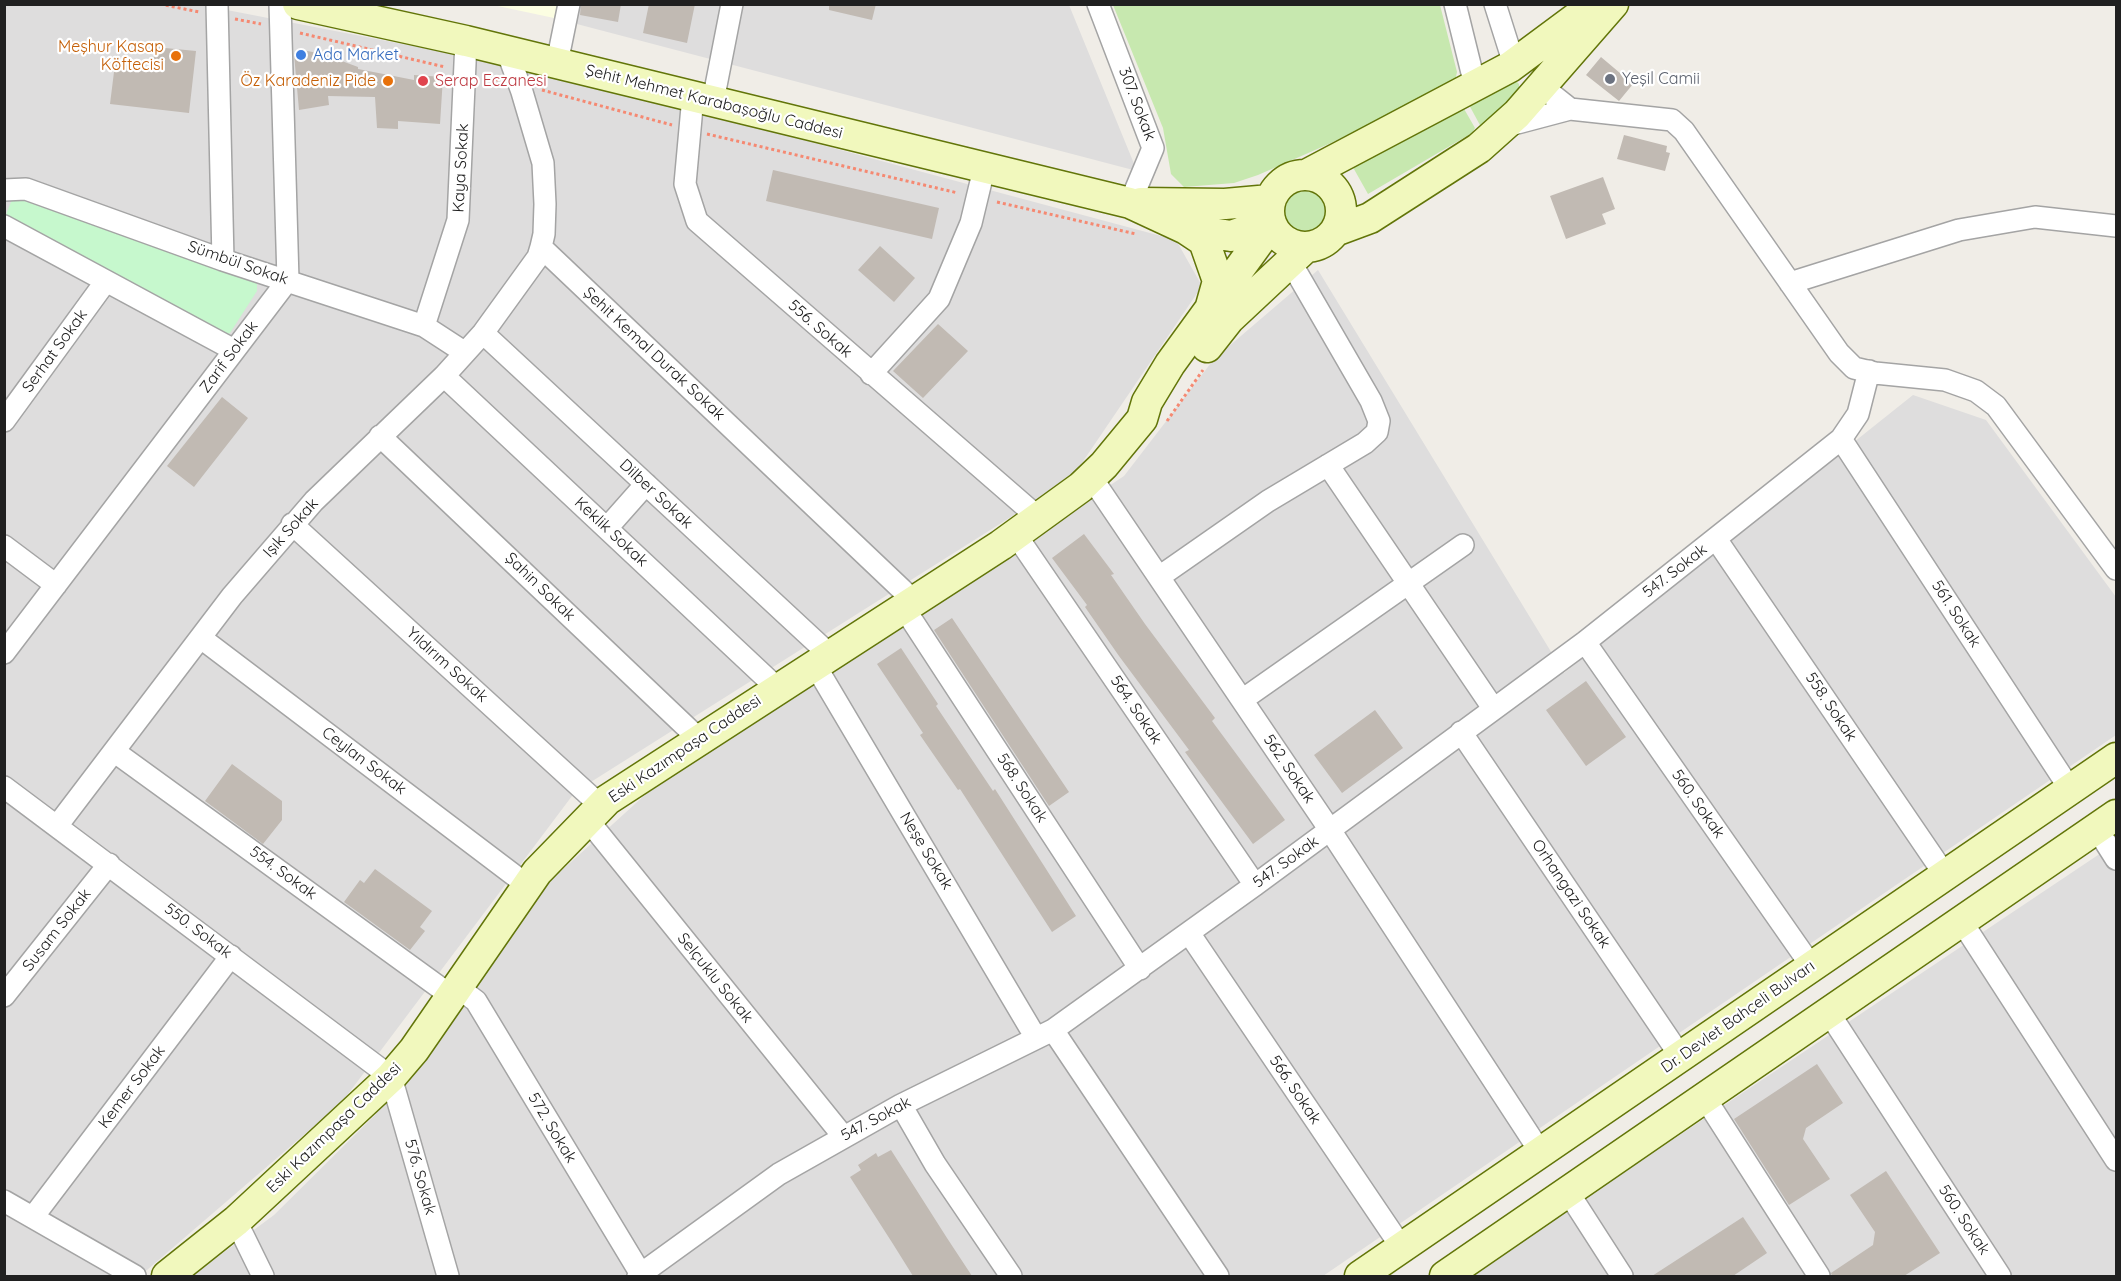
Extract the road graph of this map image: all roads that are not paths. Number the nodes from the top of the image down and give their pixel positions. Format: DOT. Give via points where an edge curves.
graph roads {
  1 [pos="217,4"];
  2 [pos="280,4"];
  3 [pos="298,4"];
  4 [pos="569,4"];
  5 [pos="732,4"];
  6 [pos="1098,4"];
  7 [pos="1455,4"];
  8 [pos="1495,4"];
  9 [pos="1594,4"];
  10 [pos="1613,4"];
  11 [pos="466,40"];
  12 [pos="507,51"];
  13 [pos="556,63"];
  14 [pos="1514,64"];
  15 [pos="1475,85"];
  16 [pos="1541,86"];
  17 [pos="703,99"];
  18 [pos="1570,109"];
  19 [pos="1502,127"];
  20 [pos="984,168"];
  21 [pos="1306,175"];
  22 [pos="5,189"];
  23 [pos="1130,203"];
  24 [pos="1271,216"];
  25 [pos="4,226"];
  26 [pos="2116,226"];
  27 [pos="1186,229"];
  28 [pos="1335,231"];
  29 [pos="541,247"];
  30 [pos="223,260"];
  31 [pos="1290,262"];
  32 [pos="288,280"];
  33 [pos="106,281"];
  34 [pos="1790,283"];
  35 [pos="1209,312"];
  36 [pos="424,326"];
  37 [pos="483,333"];
  38 [pos="234,350"];
  39 [pos="464,352"];
  40 [pos="1869,371"];
  41 [pos="871,374"];
  42 [pos="444,376"];
  43 [pos="4,421"];
  44 [pos="1154,421"];
  45 [pos="380,436"];
  46 [pos="1841,439"];
  47 [pos="1328,465"];
  48 [pos="1091,477"];
  49 [pos="646,484"];
  50 [pos="292,524"];
  51 [pos="1028,527"];
  52 [pos="607,528"];
  53 [pos="1716,540"];
  54 [pos="1463,545"];
  55 [pos="4,546"];
  56 [pos="2116,569"];
  57 [pos="1159,577"];
  58 [pos="56,585"];
  59 [pos="1408,585"];
  60 [pos="909,604"];
  61 [pos="201,638"];
  62 [pos="1585,642"];
  63 [pos="4,653"];
  64 [pos="823,660"];
  65 [pos="777,688"];
  66 [pos="1242,700"];
  67 [pos="1493,708"];
  68 [pos="1461,732"];
  69 [pos="699,739"];
  70 [pos="115,752"];
  71 [pos="2116,758"];
  72 [pos="4,787"];
  73 [pos="2070,789"];
  74 [pos="594,813"];
  75 [pos="2107,822"];
  76 [pos="57,826"];
  77 [pos="1330,830"];
  78 [pos="2116,859"];
  79 [pos="109,864"];
  80 [pos="1945,875"];
  81 [pos="527,885"];
  82 [pos="1255,885"];
  83 [pos="1962,922"];
  84 [pos="1189,933"];
  85 [pos="231,956"];
  86 [pos="1812,966"];
  87 [pos="1140,969"];
  88 [pos="453,991"];
  89 [pos="4,996"];
  90 [pos="1829,1013"];
  91 [pos="1045,1034"];
  92 [pos="1681,1057"];
  93 [pos="391,1077"];
  94 [pos="1705,1098"];
  95 [pos="901,1105"];
  96 [pos="843,1137"];
  97 [pos="1541,1153"];
  98 [pos="2116,1160"];
  99 [pos="1568,1192"];
  100 [pos="4,1201"];
  101 [pos="33,1217"];
  102 [pos="236,1221"];
  103 [pos="1402,1248"];
  104 [pos="135,1276"];
  105 [pos="167,1276"];
  106 [pos="263,1276"];
  107 [pos="448,1276"];
  108 [pos="640,1276"];
  109 [pos="1011,1276"];
  110 [pos="1218,1276"];
  111 [pos="1360,1276"];
  112 [pos="1445,1276"];
  113 [pos="1622,1276"];
  114 [pos="1819,1276"];
  115 [pos="2000,1276"];
  1 -- 30 [label="street"];
  2 -- 32 [label="street"];
  3 -- 11 [label="street, Şehit Mehmet Karabaşoğlu Caddesi"];
  4 -- 13 [label="street"];
  5 -- 17 [label="street, 556. Sokak"];
  6 -- 23 [label="street, 307. Sokak" via="1153,148"];
  7 -- 15 [label="street"];
  8 -- 14 [label="street"];
  9 -- 14 [label="street"];
  10 -- 16 [label="street"];
  11 -- 12 [label="street, Şehit Mehmet Karabaşoğlu Caddesi"];
  11 -- 36 [label="street, Kaya Sokak" via="458,219"];
  12 -- 13 [label="street, Şehit Mehmet Karabaşoğlu Caddesi"];
  12 -- 29 [label="street" via="543,163 545,214"];
  13 -- 17 [label="street, Şehit Mehmet Karabaşoğlu Caddesi"];
  14 -- 15 [label="street"];
  14 -- 16 [label="street"];
  15 -- 21 [label="street"];
  16 -- 18 [label="street"];
  16 -- 19 [label="street"];
  17 -- 20 [label="street, Şehit Mehmet Karabaşoğlu Caddesi"];
  17 -- 41 [label="street, 556. Sokak" via="685,184 698,221"];
  18 -- 19 [label="street"];
  18 -- 34 [label="street" via="1672,120 1684,131"];
  19 -- 28 [label="street" via="1479,148 1370,218"];
  20 -- 23 [label="street, Şehit Mehmet Karabaşoğlu Caddesi"];
  20 -- 41 [label="street" via="971,223 939,299"];
  21 -- 24 [label="street" via="1284,182"];
  21 -- 28 [label="street" via="1324,181 1337,195 1341,213"];
  22 -- 30 [label="street, Sümbül Sokak" via="26,189"];
  23 -- 24 [label="street, Şehit Mehmet Karabaşoğlu Caddesi" via="1225,204"];
  23 -- 27 [label="street, Şehit Mehmet Karabaşoğlu Caddesi"];
  24 -- 27 [label="street" via="1231,236"];
  24 -- 31 [label="street" via="1285,242"];
  24 -- 35 [label="street, Eski Kazımpaşa Caddesi"];
  25 -- 33 [label="street"];
  26 -- 34 [label="street" via="2035,217 1959,230"];
  27 -- 35 [label="street" via="1204,241 1215,266 1218,281"];
  28 -- 31 [label="street"];
  29 -- 37 [label="street, Işık Sokak" via="538,257"];
  29 -- 60 [label="street, Şehit Kemal Durak Sokak"];
  30 -- 32 [label="street, Sümbül Sokak"];
  31 -- 44 [label="street, Eski Kazımpaşa Caddesi" via="1228,319"];
  31 -- 47 [label="street" via="1338,341 1378,421 1377,432 1365,443"];
  32 -- 36 [label="street, Sümbül Sokak"];
  32 -- 38 [label="street, Zarif Sokak"];
  33 -- 38 [label="street"];
  33 -- 43 [label="street, Serhat Sokak"];
  34 -- 40 [label="street" via="1839,353 1854,368"];
  35 -- 44 [label="street, Eski Kazımpaşa Caddesi" via="1147,402"];
  36 -- 39 [label="street, Sümbül Sokak"];
  37 -- 39 [label="street, Işık Sokak"];
  37 -- 49 [label="street, Dilber Sokak"];
  38 -- 58 [label="street, Zarif Sokak"];
  39 -- 42 [label="street, Işık Sokak"];
  40 -- 46 [label="street, 547. Sokak" via="1858,414"];
  40 -- 56 [label="street" via="1945,380 1976,391 1996,406"];
  41 -- 51 [label="street, 556. Sokak"];
  42 -- 45 [label="street, Işık Sokak"];
  42 -- 52 [label="street, Keklik Sokak"];
  44 -- 48 [label="street, Eski Kazımpaşa Caddesi"];
  45 -- 50 [label="street, Işık Sokak"];
  45 -- 69 [label="street, Şahin Sokak"];
  46 -- 53 [label="street, 547. Sokak"];
  46 -- 73 [label="street, 561. Sokak"];
  47 -- 57 [label="street" via="1268,501"];
  47 -- 59 [label="street"];
  48 -- 51 [label="street, Eski Kazımpaşa Caddesi"];
  48 -- 57 [label="street, 562. Sokak"];
  49 -- 52 [label="street"];
  49 -- 64 [label="street, Dilber Sokak"];
  50 -- 61 [label="street, Işık Sokak"];
  50 -- 74 [label="street, Yıldırım Sokak"];
  51 -- 60 [label="street, Eski Kazımpaşa Caddesi"];
  51 -- 82 [label="street, 564. Sokak"];
  52 -- 65 [label="street, Keklik Sokak"];
  53 -- 62 [label="street, 547. Sokak"];
  53 -- 80 [label="street, 558. Sokak"];
  54 -- 59 [label="street"];
  55 -- 58 [label="street"];
  57 -- 66 [label="street, 562. Sokak"];
  58 -- 63 [label="street, Zarif Sokak"];
  59 -- 66 [label="street"];
  59 -- 67 [label="street"];
  60 -- 64 [label="street, Eski Kazımpaşa Caddesi"];
  60 -- 87 [label="street, 568. Sokak"];
  61 -- 70 [label="street, Işık Sokak"];
  61 -- 81 [label="street, Ceylan Sokak"];
  62 -- 67 [label="street, 547. Sokak"];
  62 -- 86 [label="street, 560. Sokak"];
  64 -- 65 [label="street, Eski Kazımpaşa Caddesi"];
  64 -- 91 [label="street, Neşe Sokak"];
  65 -- 69 [label="street, Eski Kazımpaşa Caddesi"];
  66 -- 77 [label="street, 562. Sokak"];
  67 -- 68 [label="street, 547. Sokak"];
  68 -- 77 [label="street, 547. Sokak"];
  68 -- 92 [label="street, Orhangazi Sokak"];
  69 -- 74 [label="street, Eski Kazımpaşa Caddesi" via="638,778"];
  70 -- 76 [label="street, Işık Sokak"];
  70 -- 88 [label="street, 554. Sokak"];
  71 -- 73 [label="street, Dr. Devlet Bahçeli Bulvarı"];
  72 -- 76 [label="street, 550. Sokak"];
  73 -- 80 [label="street, Dr. Devlet Bahçeli Bulvarı"];
  74 -- 81 [label="street, Eski Kazımpaşa Caddesi"];
  74 -- 96 [label="street, Selçuklu Sokak"];
  75 -- 78 [label="street"];
  75 -- 83 [label="street"];
  76 -- 79 [label="street, 550. Sokak"];
  77 -- 82 [label="street, 547. Sokak"];
  77 -- 97 [label="street, 562. Sokak"];
  79 -- 85 [label="street, 550. Sokak"];
  79 -- 89 [label="street, Susam Sokak"];
  80 -- 86 [label="street, Dr. Devlet Bahçeli Bulvarı"];
  81 -- 88 [label="street, Eski Kazımpaşa Caddesi"];
  82 -- 84 [label="street, 547. Sokak"];
  83 -- 90 [label="street"];
  83 -- 98 [label="street"];
  84 -- 87 [label="street, 547. Sokak"];
  84 -- 103 [label="street, 566. Sokak"];
  85 -- 93 [label="street, 550. Sokak"];
  85 -- 101 [label="street, Kemer Sokak"];
  86 -- 92 [label="street, Dr. Devlet Bahçeli Bulvarı"];
  87 -- 91 [label="street, 547. Sokak"];
  88 -- 93 [label="street, Eski Kazımpaşa Caddesi"];
  88 -- 108 [label="street, 572. Sokak" via="476,1001"];
  90 -- 94 [label="street"];
  90 -- 115 [label="street, 560. Sokak"];
  91 -- 95 [label="street, 547. Sokak"];
  91 -- 110 [label="street, Neşe Sokak"];
  92 -- 97 [label="street, Dr. Devlet Bahçeli Bulvarı"];
  93 -- 102 [label="street, Eski Kazımpaşa Caddesi"];
  93 -- 107 [label="street, 576. Sokak"];
  94 -- 99 [label="street"];
  94 -- 114 [label="street"];
  95 -- 96 [label="street, 547. Sokak"];
  95 -- 109 [label="street" via="935,1164"];
  96 -- 108 [label="street, 547. Sokak" via="779,1174"];
  97 -- 103 [label="street, Dr. Devlet Bahçeli Bulvarı"];
  99 -- 112 [label="street"];
  99 -- 113 [label="street"];
  100 -- 101 [label="street"];
  101 -- 104 [label="street"];
  102 -- 105 [label="street, Eski Kazımpaşa Caddesi"];
  102 -- 106 [label="street"];
  103 -- 111 [label="street, Dr. Devlet Bahçeli Bulvarı"];
}
